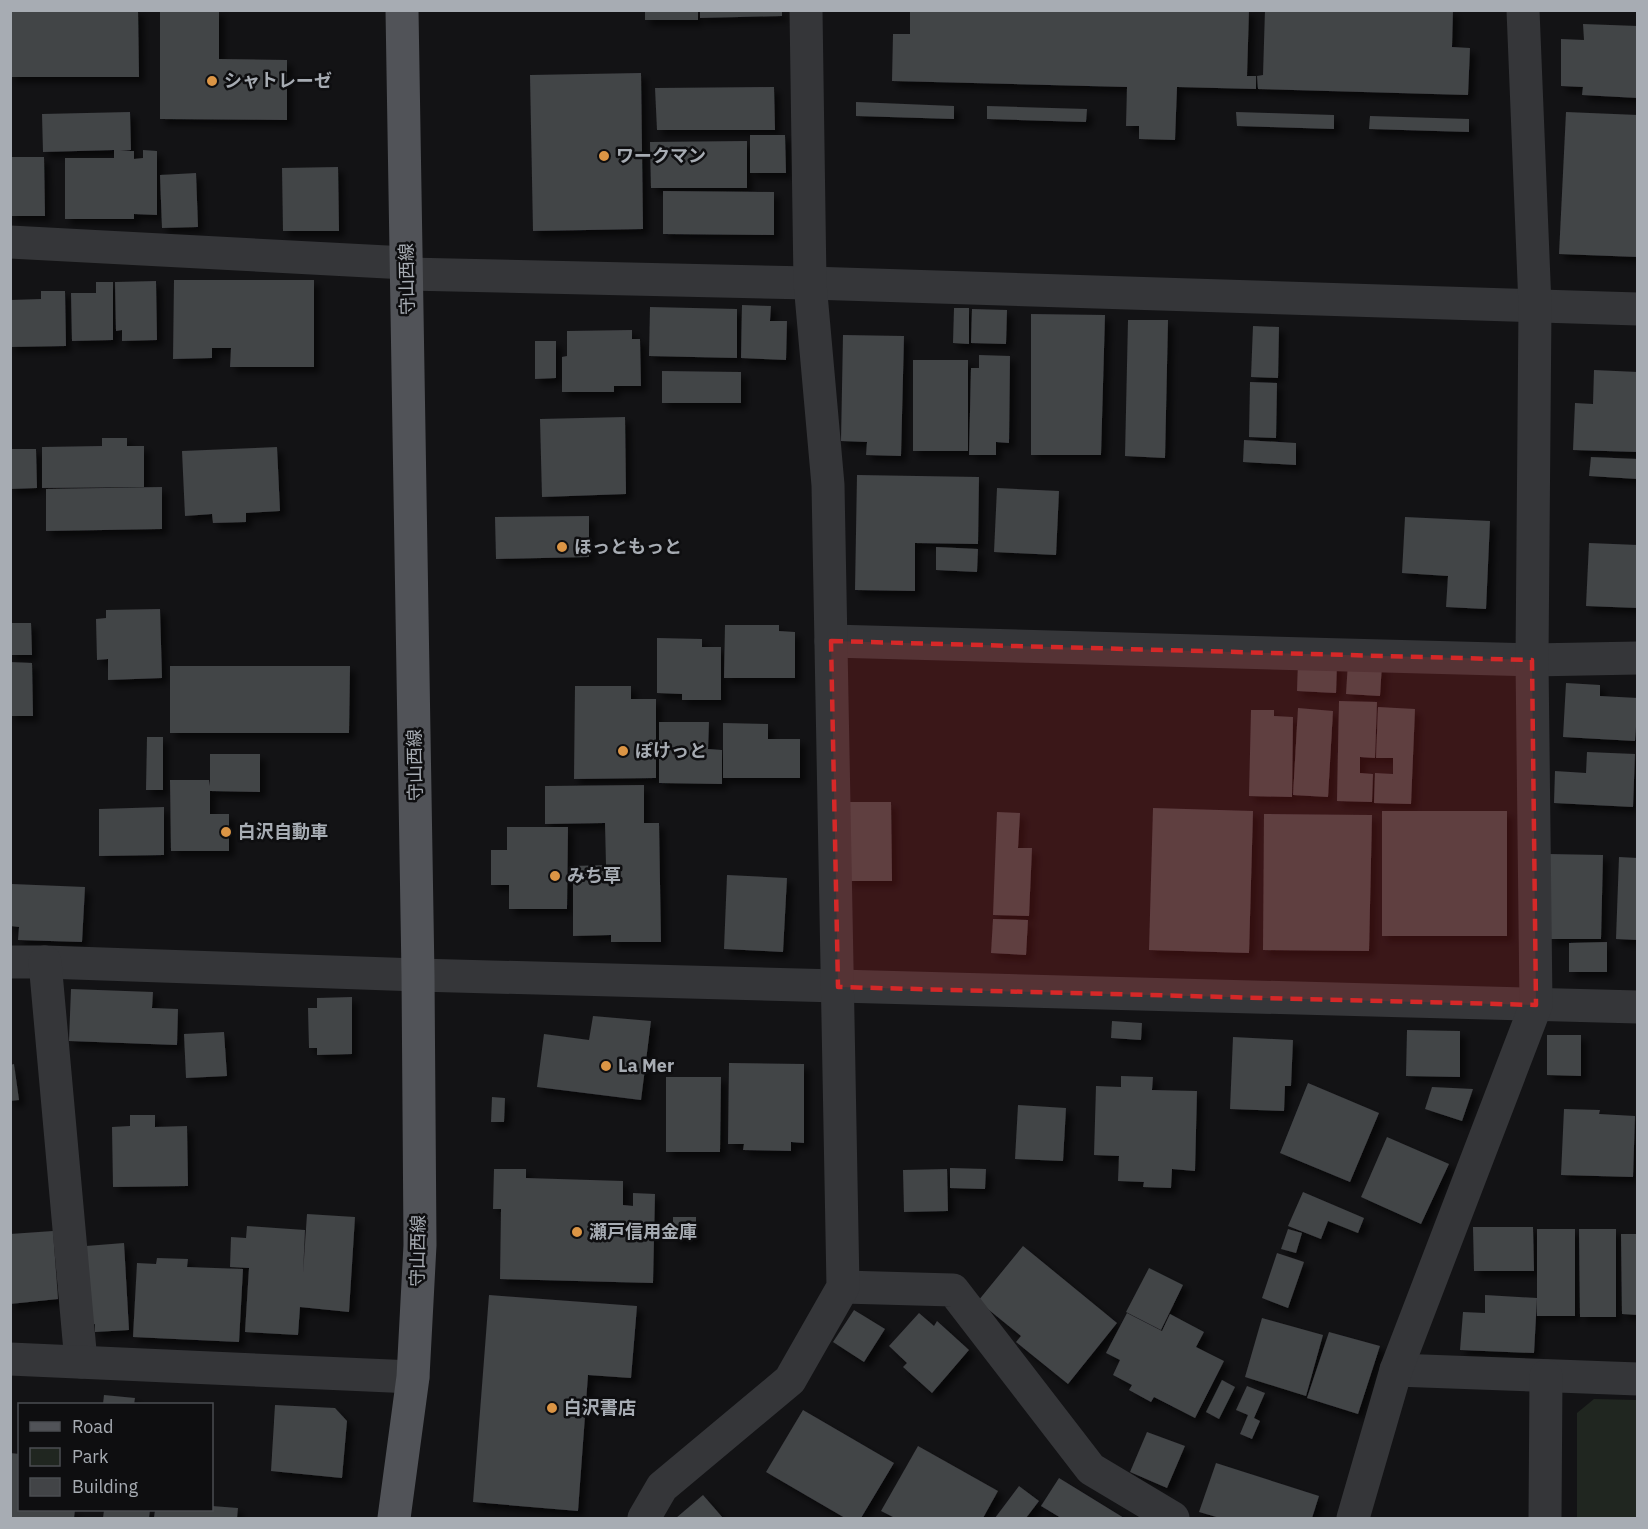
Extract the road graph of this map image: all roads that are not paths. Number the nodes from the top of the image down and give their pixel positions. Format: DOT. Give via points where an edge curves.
graph roads {
  1 [pos="402,10"];
  2 [pos="806,10"];
  3 [pos="1523,10"];
  4 [pos="10,242"];
  5 [pos="406,268"];
  6 [pos="810,283"];
  7 [pos="1535,306"];
  8 [pos="1638,309"];
  9 [pos="831,641"];
  10 [pos="1638,658"];
  11 [pos="1532,660"];
  12 [pos="45,962"];
  13 [pos="10,963"];
  14 [pos="418,975"];
  15 [pos="838,987"];
  16 [pos="1536,1005"];
  17 [pos="1638,1007"];
  18 [pos="843,1287"];
  19 [pos="10,1359"];
  20 [pos="81,1362"];
  21 [pos="1396,1370"];
  22 [pos="1546,1376"];
  23 [pos="413,1377"];
  24 [pos="1638,1378"];
  25 [pos="394,1518"];
  26 [pos="644,1518"];
  27 [pos="1173,1518"];
  28 [pos="1353,1518"];
  29 [pos="1545,1518"];
  1 -- 5 [label="main road, 守山西線"];
  2 -- 6 [label="street"];
  3 -- 7 [label="street"];
  4 -- 5 [label="street"];
  5 -- 6 [label="street"];
  5 -- 14 [label="main road, 守山西線"];
  6 -- 7 [label="street"];
  6 -- 9 [label="street" via="828,485"];
  7 -- 8 [label="street"];
  7 -- 11 [label="street"];
  9 -- 11 [label="street"];
  9 -- 15 [label="street"];
  10 -- 11 [label="street"];
  11 -- 16 [label="street"];
  12 -- 13 [label="street"];
  12 -- 14 [label="street"];
  12 -- 20 [label="street"];
  14 -- 15 [label="street"];
  14 -- 23 [label="main road, 守山西線" via="420,1245"];
  15 -- 16 [label="street"];
  15 -- 18 [label="street"];
  16 -- 17 [label="street"];
  16 -- 21 [label="street"];
  18 -- 26 [label="street" via="790,1380 662,1487"];
  18 -- 27 [label="street" via="953,1290 1091,1469"];
  19 -- 20 [label="street"];
  20 -- 23 [label="street"];
  21 -- 22 [label="street"];
  21 -- 28 [label="street"];
  22 -- 24 [label="street"];
  22 -- 29 [label="street"];
  23 -- 25 [label="main road, 守山西線"];
}
